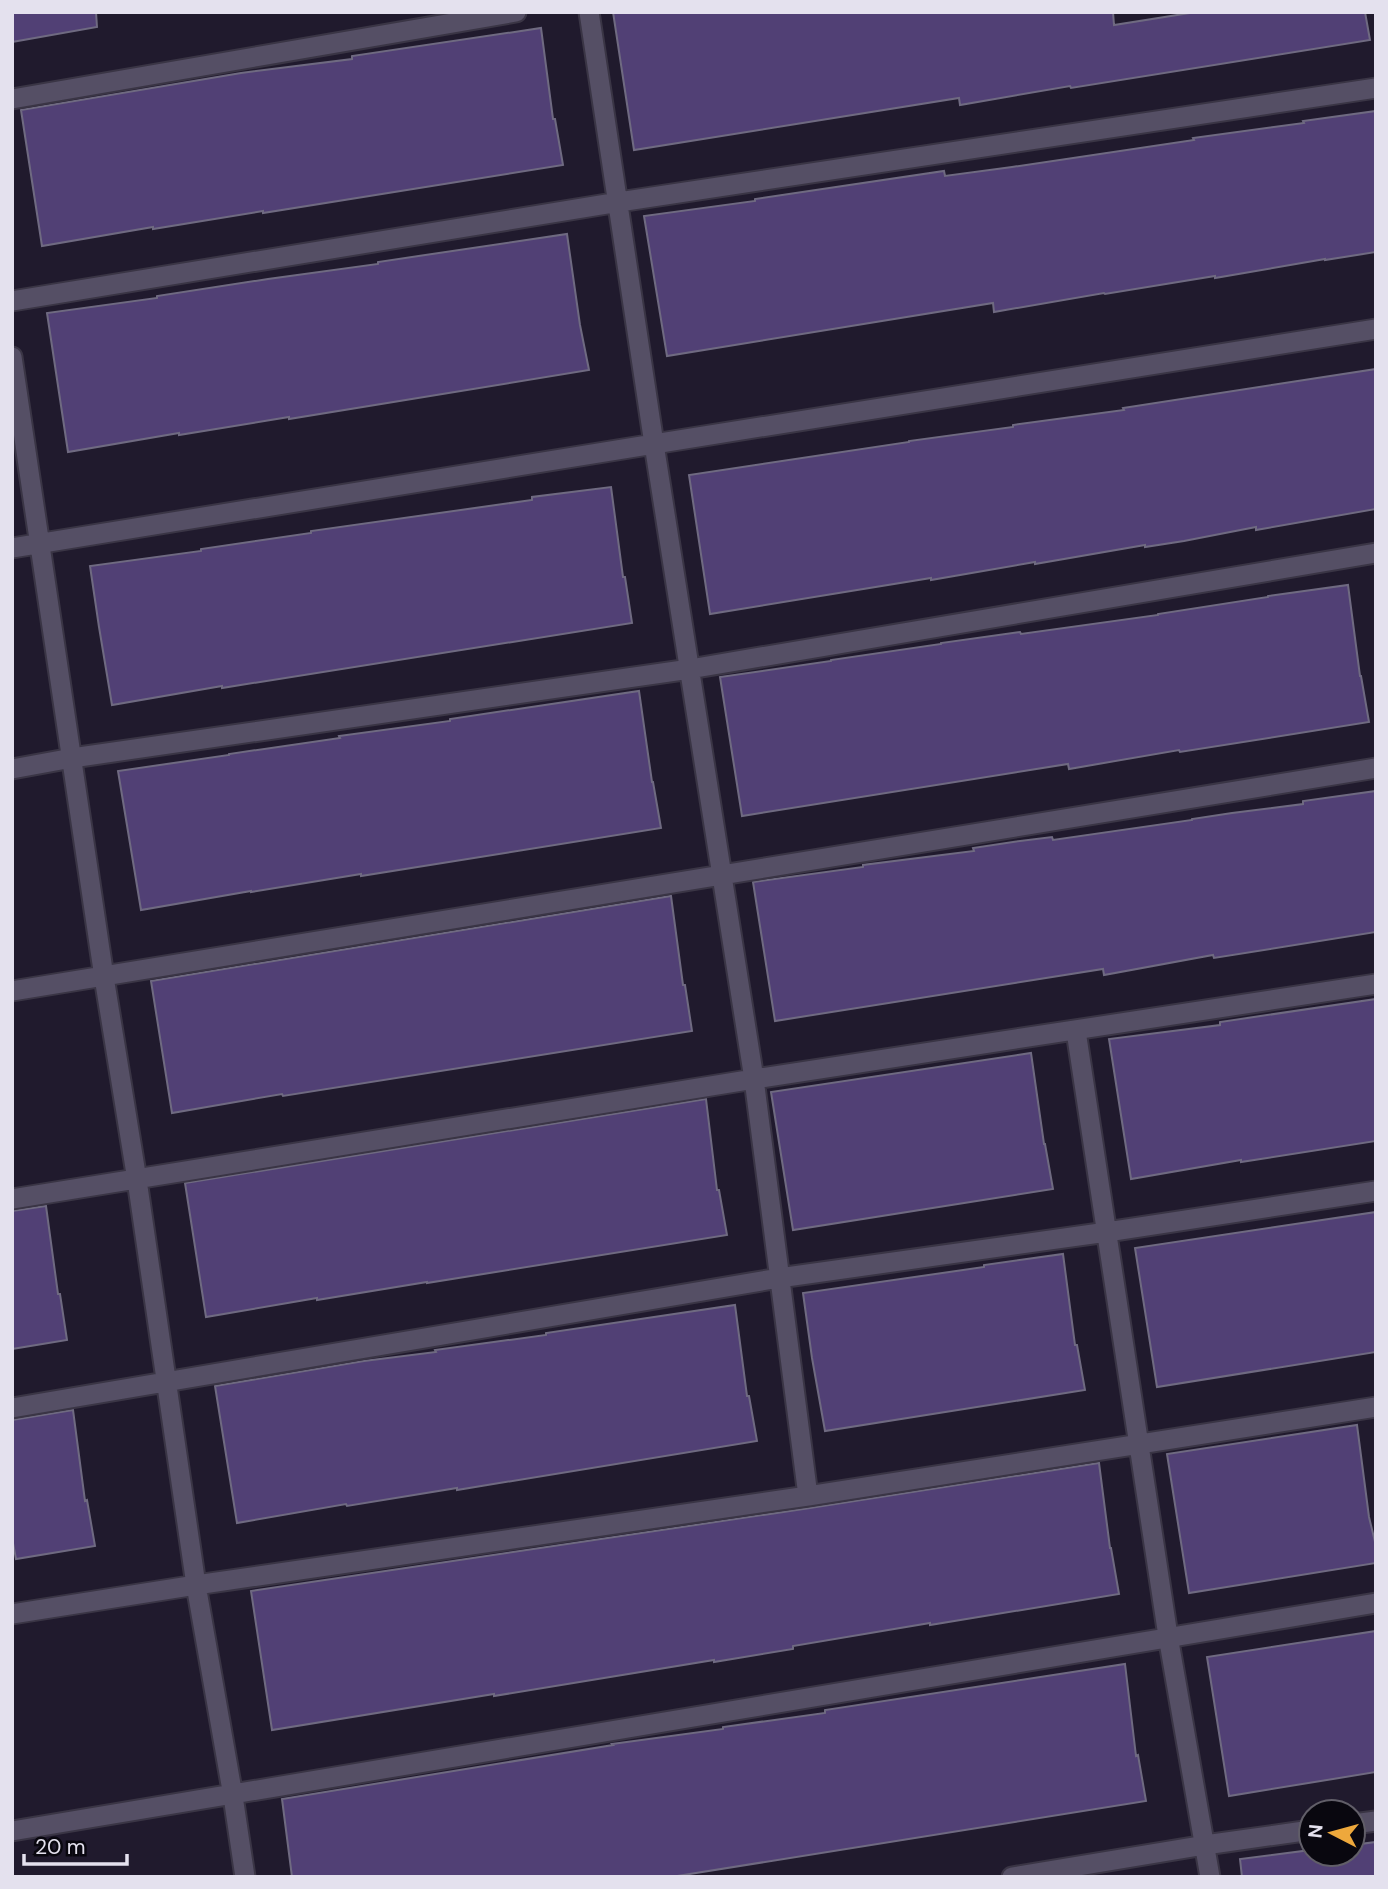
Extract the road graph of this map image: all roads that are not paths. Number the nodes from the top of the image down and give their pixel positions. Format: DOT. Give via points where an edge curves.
graph roads {
  1 [pos="516,12"];
  2 [pos="589,12"];
  3 [pos="1376,88"];
  4 [pos="12,99"];
  5 [pos="619,202"];
  6 [pos="12,301"];
  7 [pos="1376,329"];
  8 [pos="12,357"];
  9 [pos="654,444"];
  10 [pos="41,544"];
  11 [pos="12,548"];
  12 [pos="1376,553"];
  13 [pos="690,669"];
  14 [pos="72,758"];
  15 [pos="1376,768"];
  16 [pos="12,769"];
  17 [pos="722,876"];
  18 [pos="104,977"];
  19 [pos="1376,984"];
  20 [pos="12,991"];
  21 [pos="1076,1031"];
  22 [pos="754,1079"];
  23 [pos="136,1180"];
  24 [pos="1376,1191"];
  25 [pos="12,1199"];
  26 [pos="1107,1232"];
  27 [pos="779,1278"];
  28 [pos="167,1383"];
  29 [pos="1376,1407"];
  30 [pos="12,1408"];
  31 [pos="1140,1445"];
  32 [pos="808,1496"];
  33 [pos="196,1585"];
  34 [pos="1376,1603"];
  35 [pos="12,1614"];
  36 [pos="1168,1636"];
  37 [pos="233,1796"];
  38 [pos="12,1831"];
  39 [pos="1297,1832"];
  40 [pos="1205,1845"];
  41 [pos="245,1877"];
  42 [pos="1012,1877"];
  43 [pos="1210,1877"];
  1 -- 4 [label="street"];
  2 -- 5 [label="street"];
  3 -- 5 [label="street"];
  5 -- 6 [label="street"];
  5 -- 9 [label="street"];
  7 -- 9 [label="street"];
  8 -- 10 [label="street"];
  9 -- 10 [label="street"];
  9 -- 13 [label="street"];
  10 -- 11 [label="street"];
  10 -- 14 [label="street"];
  12 -- 13 [label="street"];
  13 -- 14 [label="street"];
  13 -- 17 [label="street"];
  14 -- 16 [label="street"];
  14 -- 18 [label="street"];
  15 -- 17 [label="street"];
  17 -- 18 [label="street"];
  17 -- 22 [label="street"];
  18 -- 20 [label="street"];
  18 -- 23 [label="street"];
  19 -- 21 [label="street"];
  21 -- 22 [label="street"];
  21 -- 26 [label="street"];
  22 -- 23 [label="street"];
  22 -- 27 [label="street"];
  23 -- 25 [label="street"];
  23 -- 28 [label="street"];
  24 -- 26 [label="street"];
  26 -- 27 [label="street"];
  26 -- 31 [label="street"];
  27 -- 28 [label="street"];
  27 -- 32 [label="street"];
  28 -- 30 [label="street"];
  28 -- 33 [label="street"];
  29 -- 31 [label="street"];
  31 -- 32 [label="street"];
  31 -- 36 [label="street"];
  32 -- 33 [label="street"];
  33 -- 35 [label="street"];
  33 -- 37 [label="street"];
  34 -- 36 [label="street"];
  36 -- 37 [label="street"];
  36 -- 40 [label="street"];
  37 -- 38 [label="street"];
  37 -- 41 [label="street"];
  39 -- 40 [label="street"];
  40 -- 42 [label="street"];
  40 -- 43 [label="street"];
}
